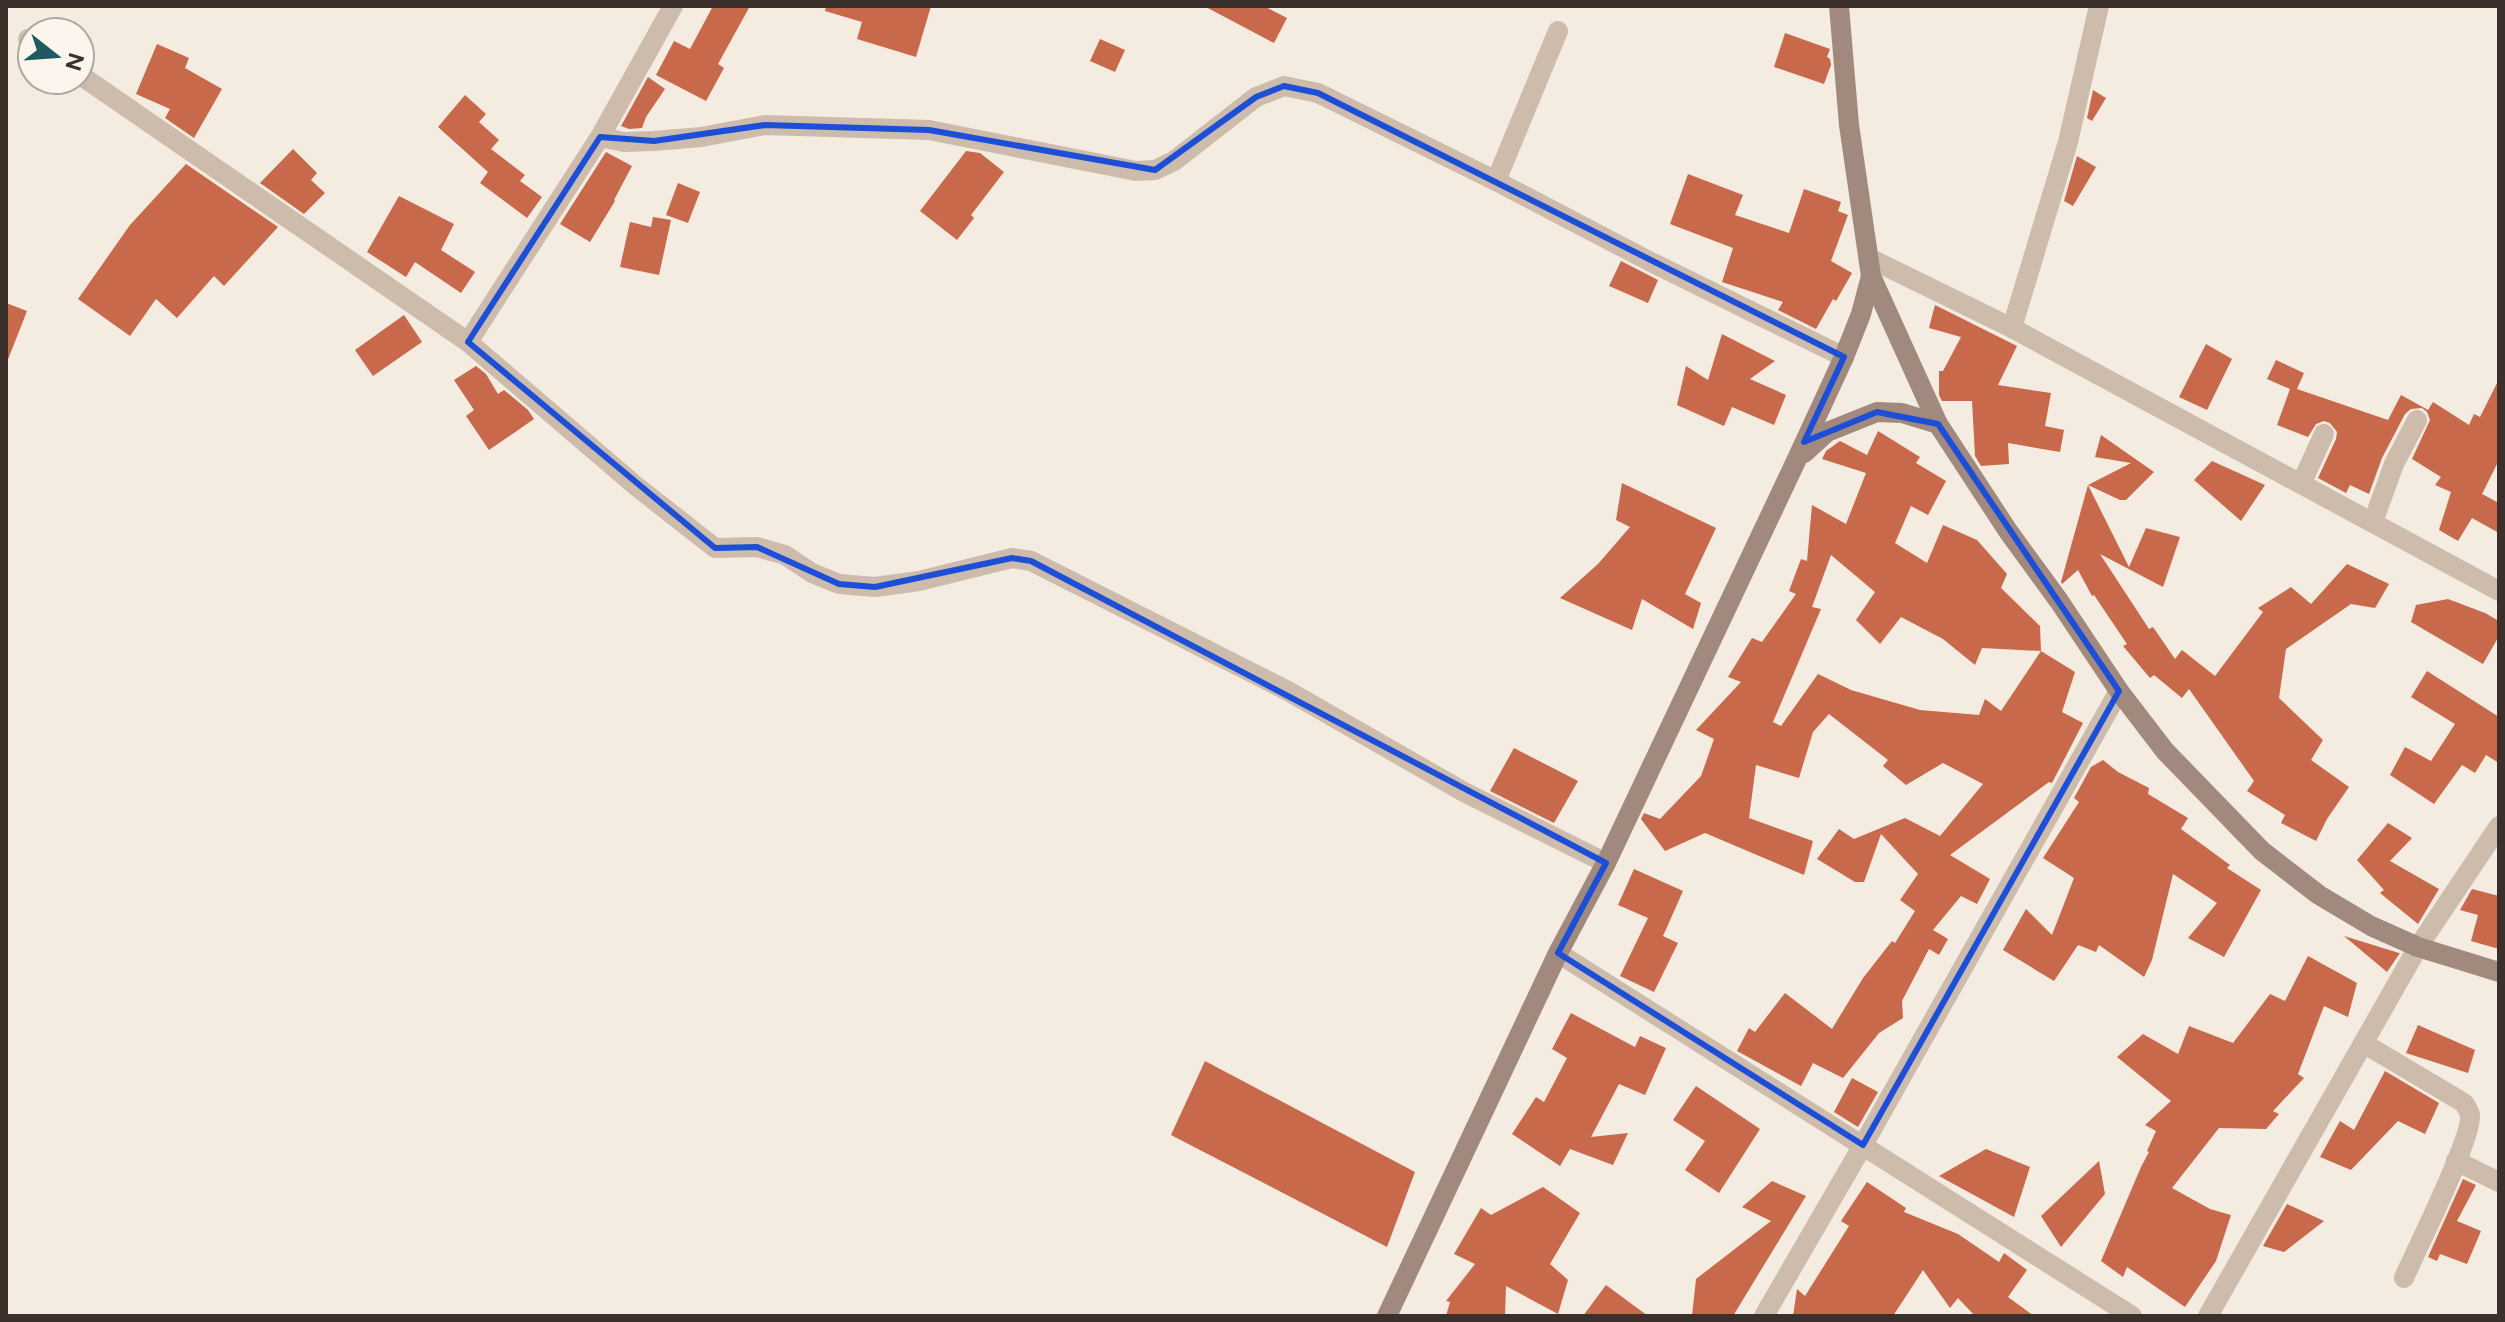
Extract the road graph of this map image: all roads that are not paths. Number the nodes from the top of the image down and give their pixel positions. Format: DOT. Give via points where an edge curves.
graph roads {
  1 [pos="673,6"];
  2 [pos="2099,6"];
  3 [pos="1835,8"];
  4 [pos="1558,31"];
  5 [pos="96,86"];
  6 [pos="600,137"];
  7 [pos="1496,181"];
  8 [pos="1870,267"];
  9 [pos="2012,328"];
  10 [pos="468,342"];
  11 [pos="1844,357"];
  12 [pos="2417,420"];
  13 [pos="1938,424"];
  14 [pos="2324,434"];
  15 [pos="1796,461"];
  16 [pos="2301,484"];
  17 [pos="2373,522"];
  18 [pos="2499,591"];
  19 [pos="2119,691"];
  20 [pos="2499,826"];
  21 [pos="1606,863"];
  22 [pos="2418,947"];
  23 [pos="1558,953"];
  24 [pos="2499,972"];
  25 [pos="2363,1043"];
  26 [pos="1863,1145"];
  27 [pos="2456,1161"];
  28 [pos="2499,1182"];
  29 [pos="2404,1278"];
  30 [pos="1387,1316"];
  31 [pos="1764,1316"];
  32 [pos="2132,1316"];
  33 [pos="2208,1316"];
  1 -- 6 [label="street"];
  2 -- 9 [label="street" via="2068,142"];
  3 -- 8 [label="main road"];
  4 -- 7 [label="street"];
  5 -- 10 [label="street"];
  6 -- 7 [label="street" via="654,141 765,125 929,130 1136,171 1155,170 1256,97 1284,86 1318,93"];
  6 -- 10 [label="street"];
  7 -- 11 [label="street"];
  8 -- 9 [label="street"];
  8 -- 11 [label="main road" via="1861,314"];
  8 -- 13 [label="main road"];
  9 -- 16 [label="street"];
  10 -- 21 [label="street" via="715,548 757,547 785,555 839,584 875,587 1012,558 1031,561 1288,691 1464,792"];
  11 -- 15 [label="main road"];
  12 -- 17 [label="street"];
  13 -- 15 [label="main road" via="1877,412 1827,432"];
  13 -- 19 [label="main road"];
  14 -- 16 [label="street"];
  15 -- 21 [label="main road"];
  16 -- 17 [label="street"];
  17 -- 18 [label="street"];
  19 -- 22 [label="main road" via="2165,751 2262,851 2319,895"];
  19 -- 26 [label="street"];
  20 -- 22 [label="street"];
  21 -- 23 [label="main road"];
  22 -- 24 [label="main road"];
  22 -- 25 [label="street"];
  23 -- 26 [label="street"];
  23 -- 30 [label="main road"];
  25 -- 27 [label="street" via="2464,1103 2470,1115"];
  25 -- 33 [label="street"];
  26 -- 31 [label="street"];
  26 -- 32 [label="street"];
  27 -- 28 [label="street"];
  27 -- 29 [label="street"];
}
